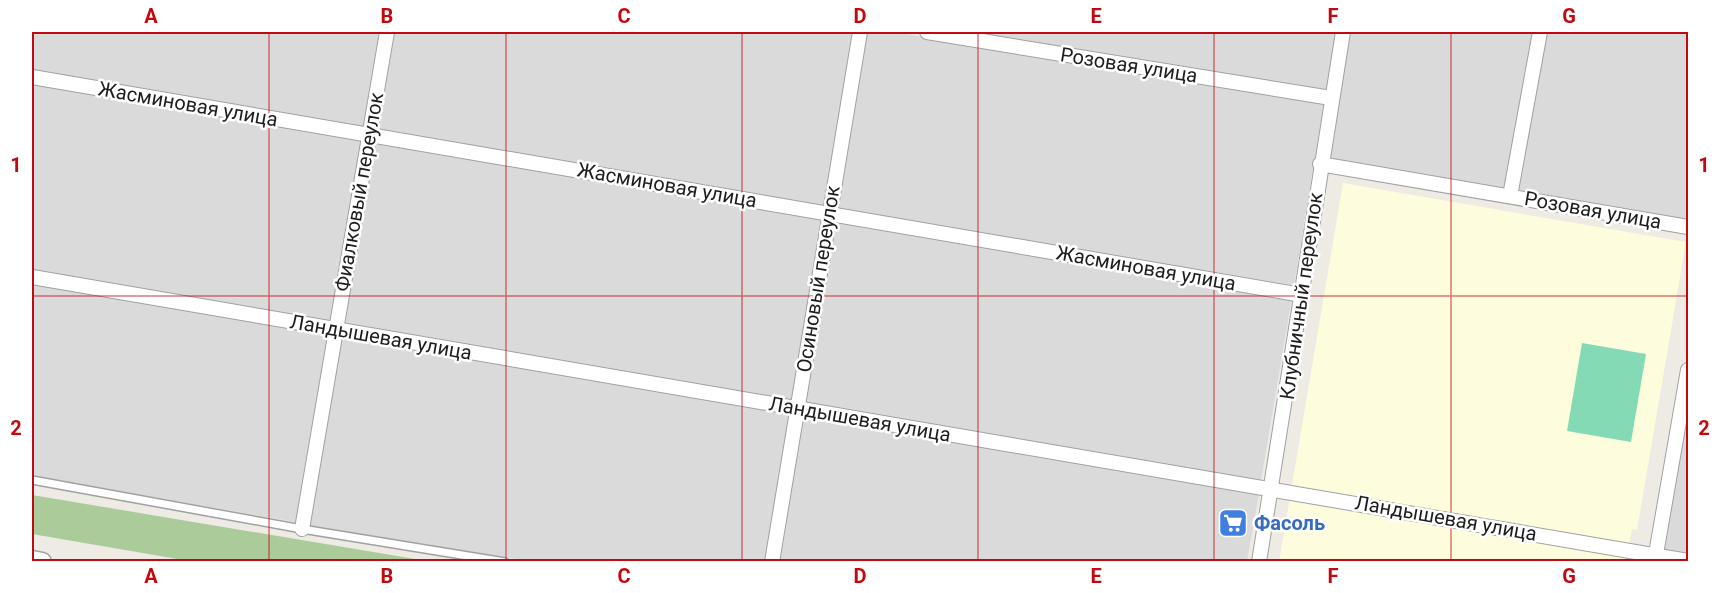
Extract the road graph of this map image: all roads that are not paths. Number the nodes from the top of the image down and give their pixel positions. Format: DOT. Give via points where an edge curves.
graph roads {
  1 [pos="387,32"];
  2 [pos="860,32"];
  3 [pos="927,32"];
  4 [pos="1343,32"];
  5 [pos="1540,32"];
  6 [pos="32,77"];
  7 [pos="1332,98"];
  8 [pos="369,134"];
  9 [pos="1320,164"];
  10 [pos="1510,196"];
  11 [pos="829,213"];
  12 [pos="1689,227"];
  13 [pos="32,277"];
  14 [pos="1302,295"];
  15 [pos="334,330"];
  16 [pos="1689,370"];
  17 [pos="798,408"];
  18 [pos="32,480"];
  19 [pos="1271,488"];
  20 [pos="302,530"];
  21 [pos="1656,554"];
  22 [pos="32,560"];
  23 [pos="42,561"];
  24 [pos="506,561"];
  25 [pos="772,561"];
  26 [pos="1259,561"];
  27 [pos="1689,561"];
  1 -- 8 [label="street, Фиалковый переулок"];
  2 -- 11 [label="street, Осиновый переулок"];
  3 -- 7 [label="street, Розовая улица"];
  4 -- 7 [label="street, Клубничный переулок"];
  5 -- 10 [label="street"];
  6 -- 8 [label="street, Жасминовая улица"];
  7 -- 9 [label="street, Клубничный переулок"];
  8 -- 11 [label="street, Жасминовая улица"];
  8 -- 15 [label="street, Фиалковый переулок"];
  9 -- 10 [label="street, Розовая улица"];
  9 -- 14 [label="street, Клубничный переулок"];
  10 -- 12 [label="street, Розовая улица"];
  11 -- 14 [label="street, Жасминовая улица"];
  11 -- 17 [label="street, Осиновый переулок"];
  13 -- 15 [label="street, Ландышевая улица"];
  14 -- 19 [label="street, Клубничный переулок"];
  15 -- 17 [label="street, Ландышевая улица"];
  15 -- 20 [label="street, Фиалковый переулок"];
  16 -- 21 [label="street"];
  17 -- 19 [label="street, Ландышевая улица"];
  17 -- 25 [label="street, Осиновый переулок"];
  18 -- 20 [label="lane"];
  19 -- 21 [label="street, Ландышевая улица"];
  19 -- 26 [label="street, Клубничный переулок"];
  20 -- 24 [label="lane"];
  21 -- 27 [label="street, Ландышевая улица"];
  22 -- 23 [label="street"];
}
